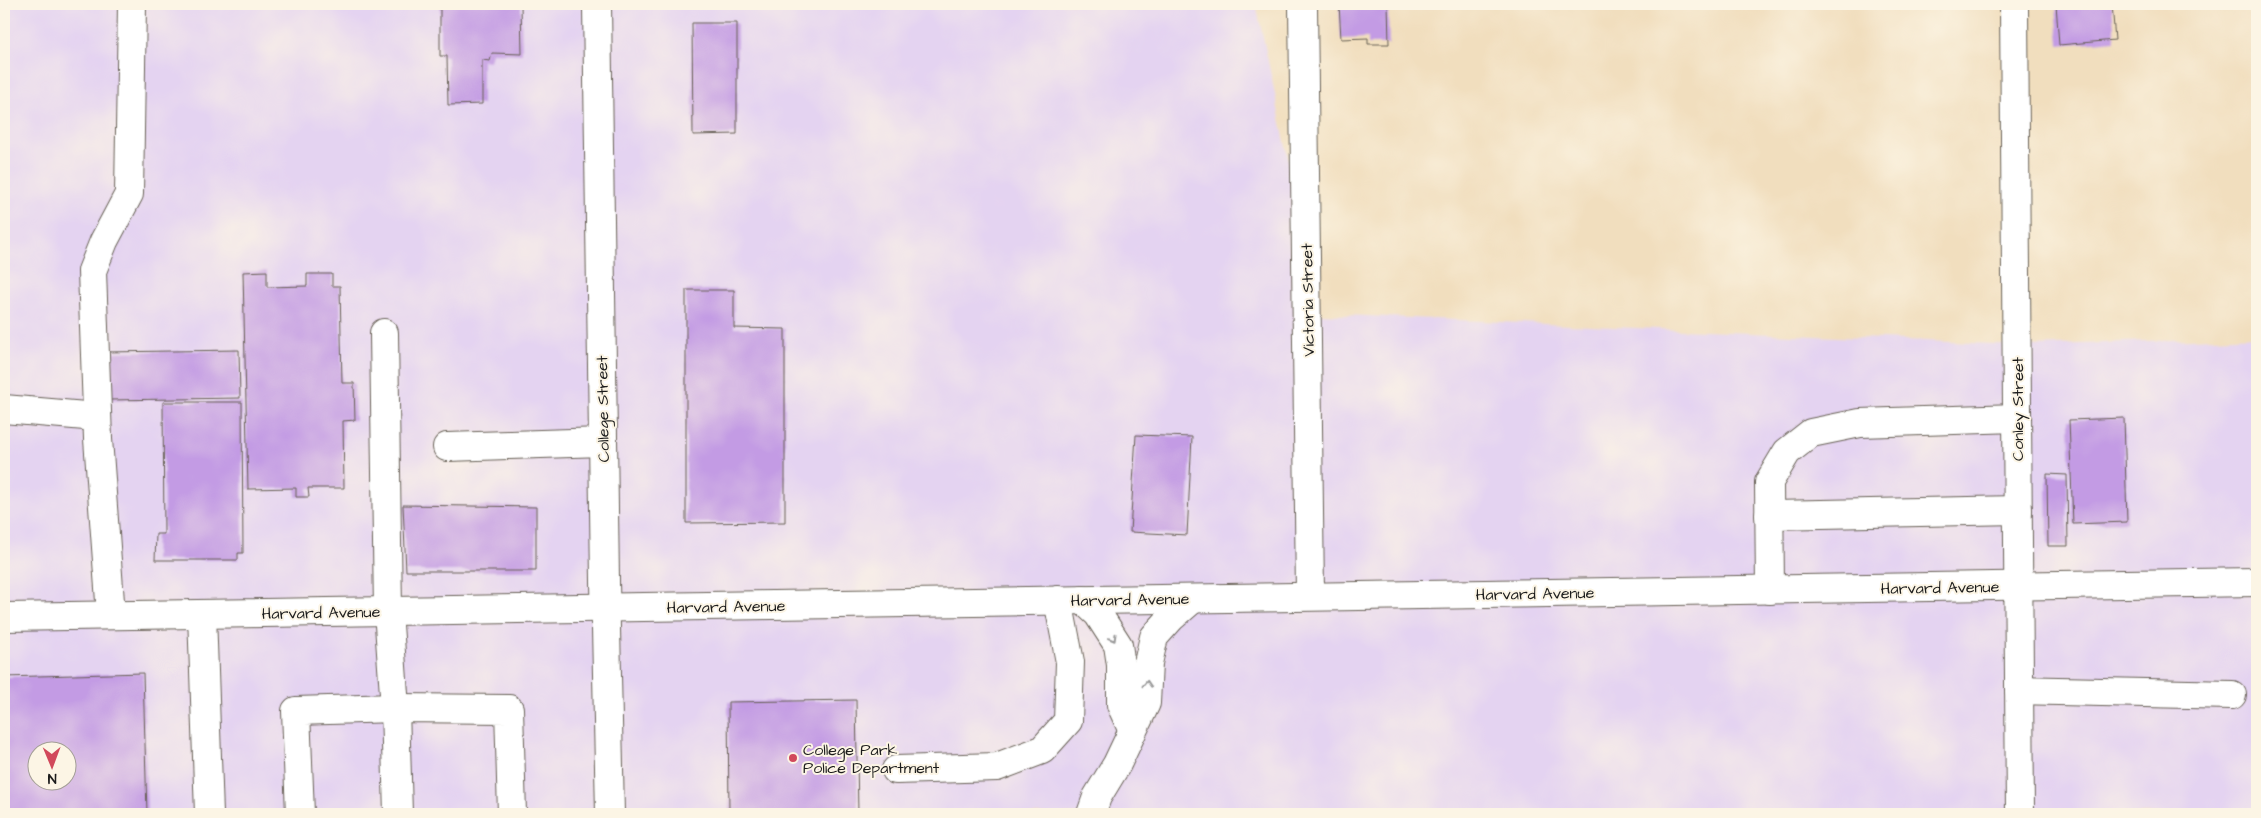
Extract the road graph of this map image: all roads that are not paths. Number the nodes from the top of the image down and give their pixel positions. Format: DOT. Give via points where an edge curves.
graph roads {
  1 [pos="132,4"];
  2 [pos="597,4"];
  3 [pos="1303,4"];
  4 [pos="2014,4"];
  5 [pos="384,333"];
  6 [pos="4,409"];
  7 [pos="97,417"];
  8 [pos="2017,418"];
  9 [pos="603,442"];
  10 [pos="447,447"];
  11 [pos="2018,510"];
  12 [pos="1769,515"];
  13 [pos="2257,582"];
  14 [pos="2019,585"];
  15 [pos="1770,590"];
  16 [pos="1310,596"];
  17 [pos="1194,598"];
  18 [pos="1071,600"];
  19 [pos="605,607"];
  20 [pos="388,611"];
  21 [pos="202,614"];
  22 [pos="111,615"];
  23 [pos="4,617"];
  24 [pos="2019,690"];
  25 [pos="2232,695"];
  26 [pos="395,708"];
  27 [pos="1132,729"];
  28 [pos="896,770"];
  29 [pos="209,814"];
  30 [pos="300,814"];
  31 [pos="398,814"];
  32 [pos="512,814"];
  33 [pos="610,814"];
  34 [pos="1091,814"];
  35 [pos="2020,814"];
  1 -- 7 [label="street" via="129,194 92,271"];
  2 -- 9 [label="street, College Street"];
  3 -- 16 [label="street, Victoria Street"];
  4 -- 8 [label="street, Conley Street"];
  5 -- 20 [label="street"];
  6 -- 7 [label="street"];
  7 -- 22 [label="street"];
  8 -- 11 [label="street, Conley Street"];
  8 -- 12 [label="street" via="1860,423 1811,432 1787,452 1769,482"];
  9 -- 10 [label="street"];
  9 -- 19 [label="street, College Street"];
  11 -- 12 [label="street"];
  11 -- 14 [label="street, Conley Street"];
  12 -- 15 [label="street"];
  13 -- 14 [label="street, Harvard Avenue"];
  14 -- 15 [label="street, Harvard Avenue"];
  14 -- 24 [label="street, Conley Street"];
  15 -- 16 [label="street, Harvard Avenue"];
  16 -- 17 [label="street, Harvard Avenue"];
  17 -- 18 [label="street, Harvard Avenue"];
  27 -- 17 [label="street, one-way" via="1146,703 1148,663 1154,637"];
  18 -- 19 [label="street, Harvard Avenue"];
  18 -- 27 [label="street, one-way" via="1098,614 1118,645 1121,705"];
  18 -- 28 [label="street" via="1068,721 1042,750 997,767"];
  19 -- 20 [label="street, Harvard Avenue"];
  19 -- 33 [label="street, College Street"];
  20 -- 21 [label="street, Harvard Avenue"];
  20 -- 26 [label="street"];
  21 -- 22 [label="street, Harvard Avenue"];
  21 -- 29 [label="street"];
  22 -- 23 [label="street, Harvard Avenue"];
  24 -- 25 [label="street"];
  24 -- 35 [label="street, Conley Street"];
  26 -- 30 [label="street" via="296,711"];
  26 -- 31 [label="street"];
  26 -- 32 [label="street" via="509,709"];
  27 -- 34 [label="street"];
}
